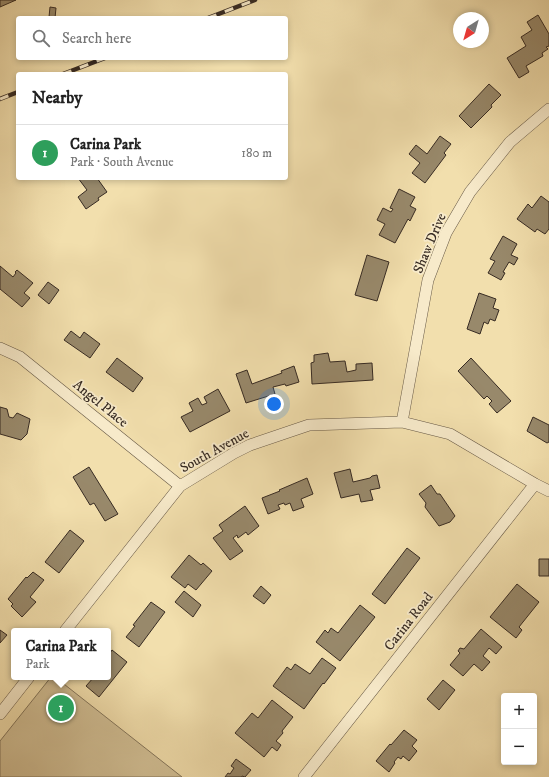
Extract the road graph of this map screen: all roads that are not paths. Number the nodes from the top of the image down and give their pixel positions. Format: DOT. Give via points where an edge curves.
graph roads {
  1 [pos="549,109"];
  2 [pos="0,348"];
  3 [pos="402,422"];
  4 [pos="535,484"];
  5 [pos="180,486"];
  6 [pos="549,491"];
  7 [pos="67,628"];
  8 [pos="27,680"];
  9 [pos="0,714"];
  10 [pos="304,777"];
  1 -- 3 [label="street, Shaw Drive" via="510,142 470,192 446,233 428,280"];
  2 -- 5 [label="street, Angel Place" via="20,357"];
  3 -- 4 [label="street, South Avenue" via="450,434"];
  3 -- 5 [label="street, South Avenue" via="309,425 250,445"];
  4 -- 6 [label="street, South Avenue"];
  4 -- 10 [label="street, Carina Road"];
  5 -- 7 [label="street, South Avenue"];
  8 -- 9 [label="street"];
}
